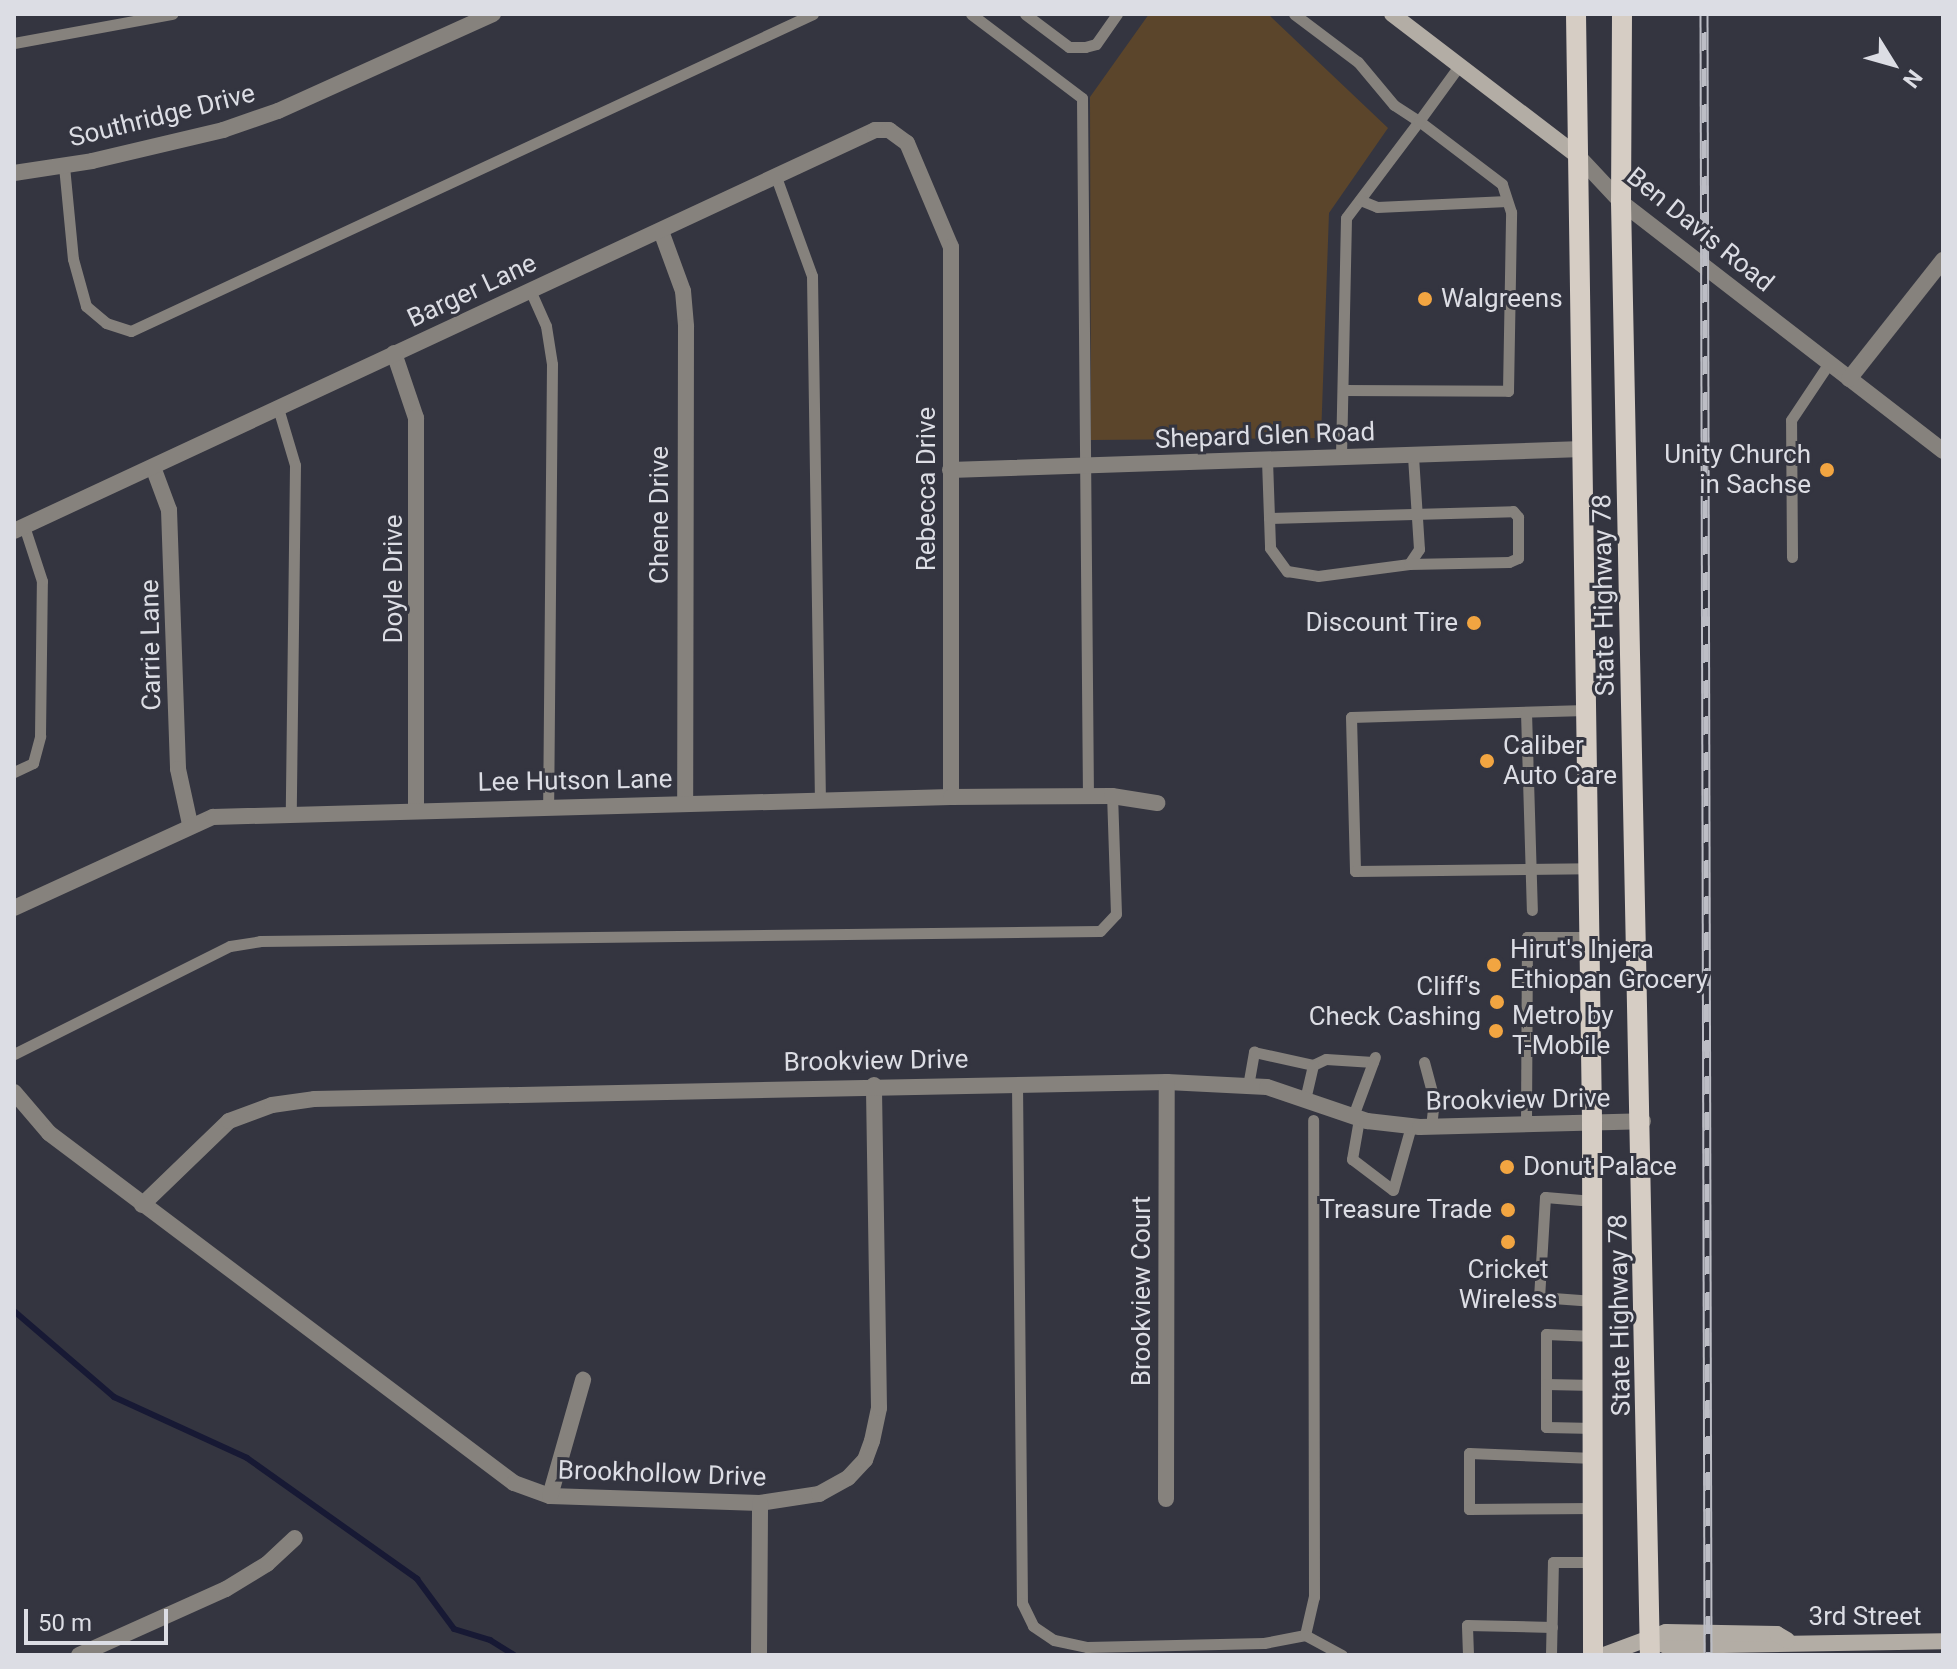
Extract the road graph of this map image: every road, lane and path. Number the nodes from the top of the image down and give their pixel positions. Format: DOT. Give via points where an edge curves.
graph roads {
  1 [pos="172,14"];
  2 [pos="493,14"];
  3 [pos="813,14"];
  4 [pos="971,14"];
  5 [pos="1025,14"];
  6 [pos="1117,14"];
  7 [pos="1294,14"];
  8 [pos="1392,14"];
  9 [pos="1576,14"];
  10 [pos="1622,14"];
  11 [pos="14,43"];
  12 [pos="1459,66"];
  13 [pos="1419,121"];
  14 [pos="1578,156"];
  15 [pos="64,166"];
  16 [pos="14,173"];
  17 [pos="776,177"];
  18 [pos="928,185"];
  19 [pos="1360,200"];
  20 [pos="1507,201"];
  21 [pos="1621,202"];
  22 [pos="661,231"];
  23 [pos="1943,260"];
  24 [pos="530,290"];
  25 [pos="394,353"];
  26 [pos="1829,363"];
  27 [pos="1849,379"];
  28 [pos="1343,390"];
  29 [pos="278,408"];
  30 [pos="1583,449"];
  31 [pos="1943,451"];
  32 [pos="1413,455"];
  33 [pos="1341,457"];
  34 [pos="1267,460"];
  35 [pos="153,467"];
  36 [pos="1085,467"];
  37 [pos="950,470"];
  38 [pos="1417,514"];
  39 [pos="1269,518"];
  40 [pos="19,528"];
  41 [pos="1792,557"];
  42 [pos="1409,564"];
  43 [pos="1586,710"];
  44 [pos="1526,712"];
  45 [pos="14,772"];
  46 [pos="1088,796"];
  47 [pos="1112,796"];
  48 [pos="951,797"];
  49 [pos="820,801"];
  50 [pos="685,803"];
  51 [pos="1157,803"];
  52 [pos="548,805"];
  53 [pos="416,808"];
  54 [pos="291,811"];
  55 [pos="190,824"];
  56 [pos="1531,868"];
  57 [pos="1589,868"];
  58 [pos="14,908"];
  59 [pos="1532,910"];
  60 [pos="1590,937"];
  61 [pos="14,1054"];
  62 [pos="1424,1062"];
  63 [pos="1313,1065"];
  64 [pos="1167,1082"];
  65 [pos="1017,1084"];
  66 [pos="874,1085"];
  67 [pos="1248,1086"];
  68 [pos="14,1092"];
  69 [pos="1305,1100"];
  70 [pos="1356,1117"];
  71 [pos="1313,1120"];
  72 [pos="1643,1121"];
  73 [pos="1592,1122"];
  74 [pos="1526,1124"];
  75 [pos="1411,1126"];
  76 [pos="1431,1126"];
  77 [pos="1593,1201"];
  78 [pos="142,1205"];
  79 [pos="1594,1301"];
  80 [pos="1594,1336"];
  81 [pos="583,1380"];
  82 [pos="1546,1384"];
  83 [pos="1594,1385"];
  84 [pos="1594,1428"];
  85 [pos="1595,1458"];
  86 [pos="550,1496"];
  87 [pos="1166,1499"];
  88 [pos="760,1503"];
  89 [pos="1595,1508"];
  90 [pos="295,1538"];
  91 [pos="1595,1562"];
  92 [pos="1552,1627"];
  93 [pos="1305,1635"];
  94 [pos="1943,1641"];
  95 [pos="1798,1645"];
  96 [pos="1650,1648"];
  97 [pos="79,1655"];
  98 [pos="759,1655"];
  99 [pos="1342,1655"];
  100 [pos="1468,1655"];
  101 [pos="1551,1655"];
  102 [pos="1593,1655"];
  103 [pos="1604,1655"];
  1 -- 11 [label="lane"];
  2 -- 15 [label="street, Southridge Drive" via="278,111 223,130"];
  3 -- 15 [label="lane" via="131,331 106,323 86,306 73,259"];
  4 -- 36 [label="lane" via="1082,98"];
  5 -- 6 [label="lane" via="1069,47 1085,47 1096,44"];
  7 -- 13 [label="lane" via="1358,62 1394,105"];
  8 -- 12 [label="street, Ben Davis Road"];
  9 -- 14 [label="main road, State Highway 78"];
  10 -- 21 [label="main road, State Highway 78"];
  12 -- 13 [label="lane"];
  12 -- 14 [label="street, Ben Davis Road"];
  13 -- 19 [label="lane"];
  13 -- 20 [label="lane" via="1483,166 1502,184"];
  14 -- 21 [label="street, Ben Davis Road"];
  14 -- 30 [label="main road, State Highway 78"];
  15 -- 16 [label="street, Southridge Drive"];
  17 -- 18 [label="street, Barger Lane" via="875,130 889,130 907,143"];
  17 -- 22 [label="street, Barger Lane"];
  17 -- 49 [label="lane" via="812,276"];
  18 -- 37 [label="street, Rebecca Drive" via="951,247"];
  19 -- 20 [label="lane" via="1377,207"];
  19 -- 28 [label="lane" via="1346,218"];
  20 -- 28 [label="lane" via="1508,391"];
  21 -- 26 [label="street, Ben Davis Road"];
  21 -- 72 [label="main road, State Highway 78"];
  22 -- 24 [label="street, Barger Lane"];
  22 -- 50 [label="street, Chene Drive" via="683,291 686,327"];
  23 -- 27 [label="street"];
  24 -- 25 [label="street, Barger Lane"];
  24 -- 52 [label="lane" via="546,326 552,364"];
  25 -- 29 [label="street, Barger Lane"];
  25 -- 53 [label="street, Doyle Drive" via="416,418"];
  26 -- 27 [label="street, Ben Davis Road"];
  26 -- 41 [label="lane" via="1791,420"];
  27 -- 31 [label="street, Ben Davis Road"];
  28 -- 33 [label="lane"];
  29 -- 35 [label="street, Barger Lane"];
  29 -- 54 [label="lane" via="295,465"];
  30 -- 32 [label="street, Shepard Glen Road"];
  30 -- 43 [label="main road, State Highway 78"];
  32 -- 33 [label="street, Shepard Glen Road"];
  32 -- 38 [label="lane"];
  33 -- 34 [label="street, Shepard Glen Road"];
  34 -- 36 [label="street, Shepard Glen Road"];
  34 -- 39 [label="lane"];
  35 -- 40 [label="street, Barger Lane"];
  35 -- 55 [label="street, Carrie Lane" via="169,510 178,769"];
  36 -- 37 [label="street, Shepard Glen Road"];
  36 -- 46 [label="lane"];
  37 -- 48 [label="street, Rebecca Drive"];
  38 -- 39 [label="lane"];
  38 -- 42 [label="lane" via="1419,549"];
  38 -- 42 [label="lane" via="1513,511 1518,558"];
  39 -- 42 [label="lane" via="1270,548 1287,571 1318,576"];
  40 -- 45 [label="lane" via="42,581 40,736 33,763"];
  43 -- 44 [label="lane"];
  43 -- 57 [label="main road, State Highway 78"];
  44 -- 56 [label="lane"];
  44 -- 56 [label="lane" via="1351,717 1355,871"];
  46 -- 47 [label="street, Lee Hutson Lane"];
  46 -- 48 [label="street, Lee Hutson Lane"];
  47 -- 51 [label="street, Lee Hutson Lane"];
  47 -- 61 [label="lane" via="1116,914 1100,931 260,941 230,946"];
  48 -- 49 [label="street, Lee Hutson Lane"];
  49 -- 50 [label="street, Lee Hutson Lane"];
  50 -- 52 [label="street, Lee Hutson Lane"];
  52 -- 53 [label="street, Lee Hutson Lane"];
  53 -- 54 [label="street, Lee Hutson Lane"];
  54 -- 55 [label="street, Lee Hutson Lane" via="213,817"];
  55 -- 58 [label="street, Lee Hutson Lane"];
  56 -- 57 [label="lane"];
  56 -- 59 [label="lane"];
  57 -- 60 [label="main road, State Highway 78"];
  60 -- 73 [label="main road, State Highway 78"];
  60 -- 74 [label="lane" via="1527,937"];
  62 -- 76 [label="lane" via="1434,1099"];
  63 -- 67 [label="lane" via="1254,1052"];
  63 -- 69 [label="lane"];
  63 -- 70 [label="lane" via="1326,1059 1374,1060"];
  64 -- 65 [label="street, Brookview Drive"];
  64 -- 67 [label="street, Brookview Drive"];
  64 -- 87 [label="street, Brookview Court"];
  65 -- 66 [label="street, Brookview Drive"];
  65 -- 93 [label="lane" via="1018,1503 1022,1603 1033,1626 1054,1640 1087,1647 1264,1643"];
  66 -- 78 [label="street, Brookview Drive" via="272,1105 229,1121"];
  66 -- 88 [label="street, Brookhollow Drive" via="879,1408 872,1441 865,1460 848,1478 819,1494"];
  67 -- 69 [label="street, Brookview Drive"];
  68 -- 78 [label="street, Brookhollow Drive" via="49,1133"];
  69 -- 70 [label="street, Brookview Drive"];
  70 -- 75 [label="street, Brookview Drive"];
  70 -- 75 [label="lane" via="1352,1159 1393,1190"];
  71 -- 93 [label="lane" via="1314,1597"];
  72 -- 73 [label="street, Brookview Drive"];
  72 -- 96 [label="main road, State Highway 78"];
  73 -- 74 [label="street, Brookview Drive"];
  73 -- 77 [label="main road, State Highway 78"];
  74 -- 76 [label="street, Brookview Drive"];
  75 -- 76 [label="street, Brookview Drive"];
  77 -- 79 [label="main road, State Highway 78"];
  77 -- 79 [label="lane" via="1545,1197 1539,1297"];
  78 -- 86 [label="street, Brookhollow Drive" via="514,1483"];
  79 -- 80 [label="main road, State Highway 78"];
  80 -- 82 [label="lane" via="1546,1334"];
  80 -- 83 [label="main road, State Highway 78"];
  81 -- 86 [label="street"];
  82 -- 83 [label="lane"];
  82 -- 84 [label="lane" via="1546,1427"];
  83 -- 84 [label="main road, State Highway 78"];
  84 -- 85 [label="main road, State Highway 78"];
  85 -- 89 [label="main road, State Highway 78"];
  85 -- 89 [label="lane" via="1469,1453 1469,1509"];
  86 -- 88 [label="street, Brookhollow Drive"];
  88 -- 98 [label="street"];
  89 -- 91 [label="main road, State Highway 78"];
  90 -- 97 [label="street" via="267,1564 226,1589"];
  91 -- 92 [label="lane" via="1553,1562"];
  91 -- 102 [label="main road, State Highway 78"];
  92 -- 100 [label="lane" via="1467,1625"];
  92 -- 101 [label="lane"];
  93 -- 99 [label="lane"];
  94 -- 95 [label="street, 3rd Street"];
  95 -- 96 [label="street, 3rd Street" via="1777,1634 1666,1632"];
  96 -- 103 [label="street, 3rd Street"];
}
